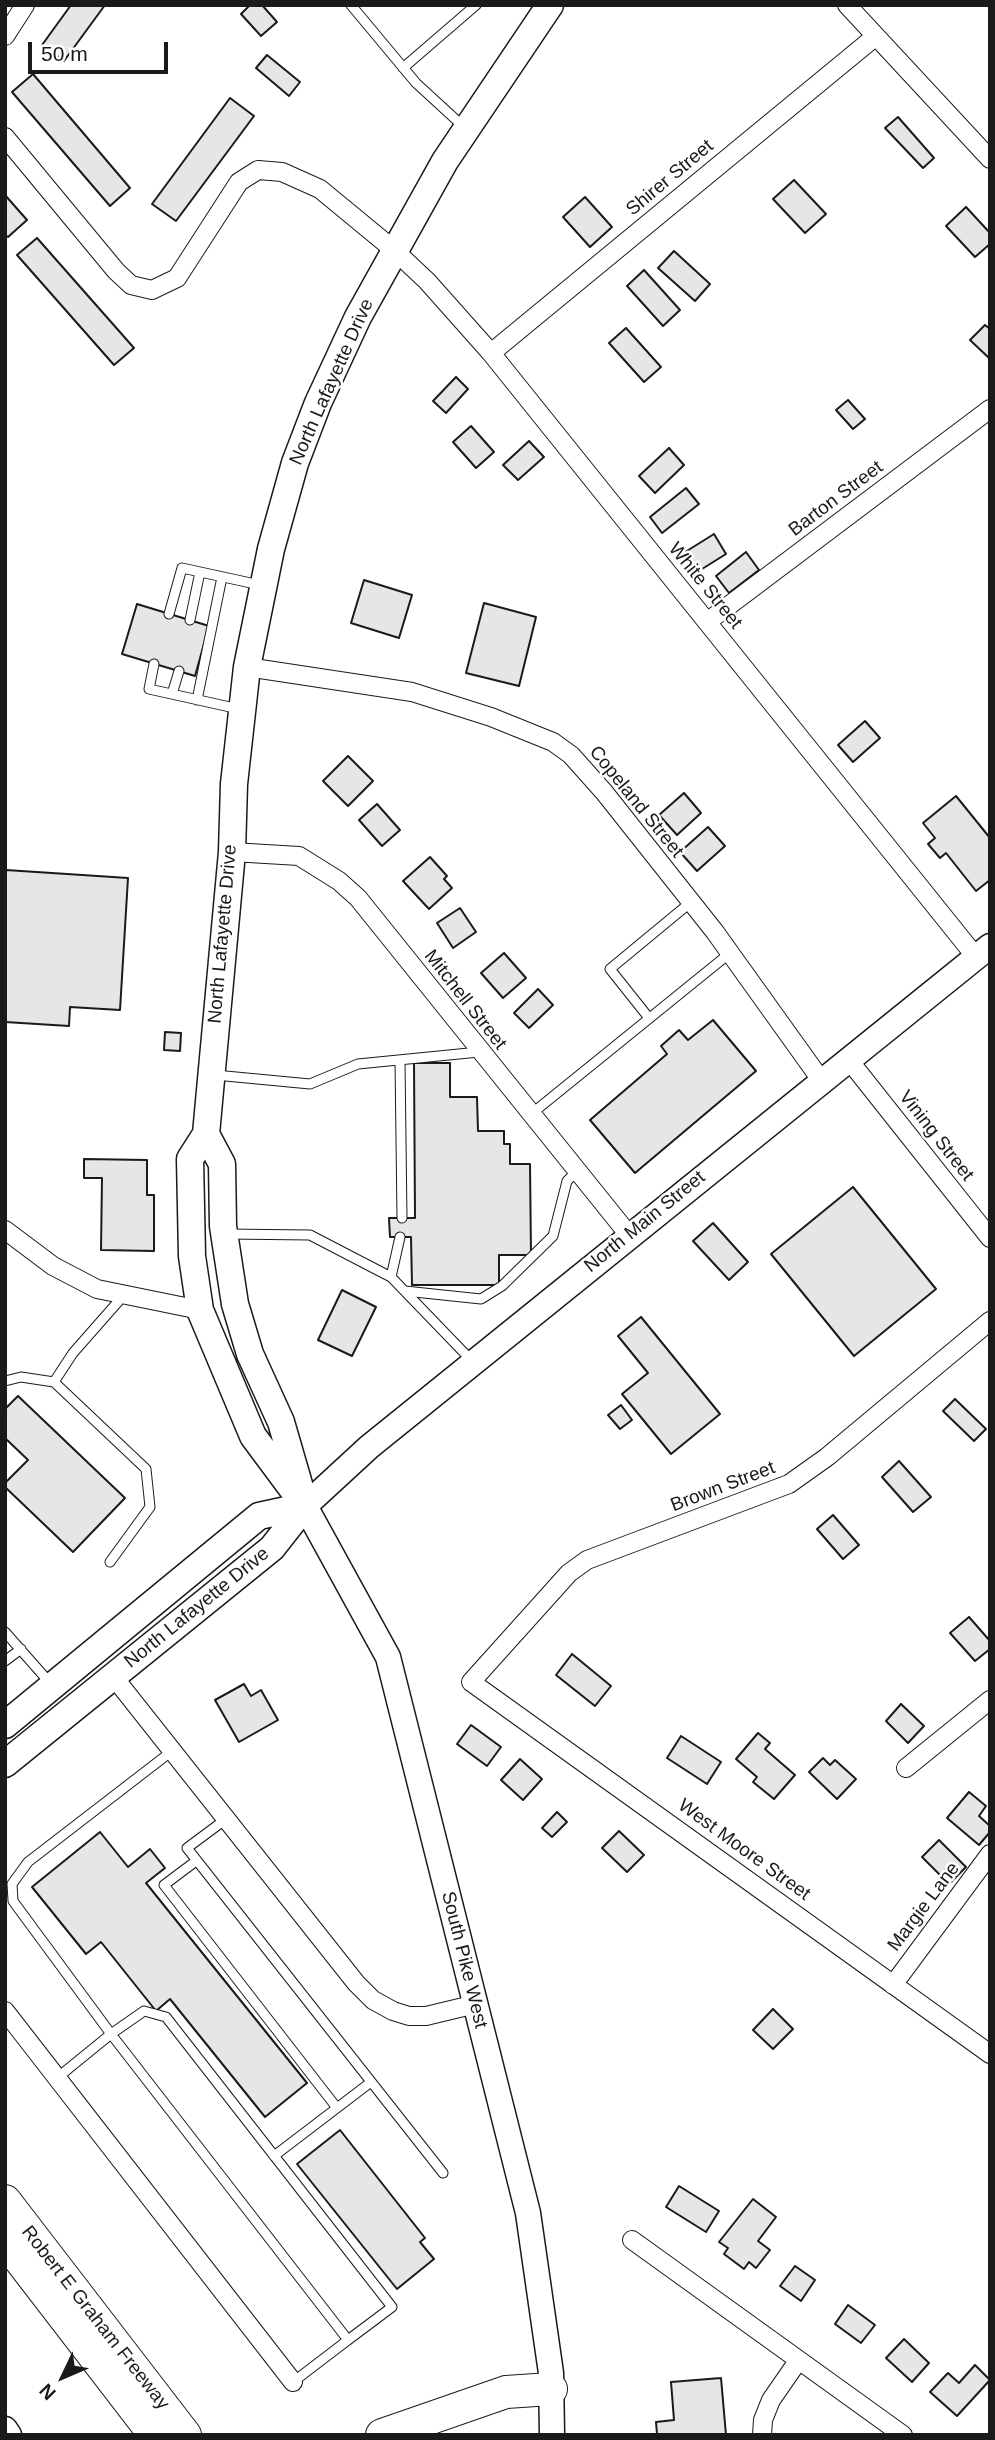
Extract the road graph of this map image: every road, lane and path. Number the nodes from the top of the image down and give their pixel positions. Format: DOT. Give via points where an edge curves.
graph roads {
  1 [pos="25,5"];
  2 [pos="351,5"];
  3 [pos="476,5"];
  4 [pos="551,5"];
  5 [pos="847,5"];
  6 [pos="5,36"];
  7 [pos="876,36"];
  8 [pos="403,68"];
  9 [pos="467,129"];
  10 [pos="5,137"];
  11 [pos="990,159"];
  12 [pos="394,250"];
  13 [pos="491,353"];
  14 [pos="990,409"];
  15 [pos="200,572"];
  16 [pos="222,577"];
  17 [pos="262,586"];
  18 [pos="169,614"];
  19 [pos="190,620"];
  20 [pos="707,622"];
  21 [pos="154,664"];
  22 [pos="247,667"];
  23 [pos="178,671"];
  24 [pos="172,694"];
  25 [pos="197,700"];
  26 [pos="241,710"];
  27 [pos="232,852"];
  28 [pos="691,902"];
  29 [pos="983,951"];
  30 [pos="730,953"];
  31 [pos="649,1018"];
  32 [pos="479,1052"];
  33 [pos="848,1059"];
  34 [pos="400,1061"];
  35 [pos="210,1074"];
  36 [pos="821,1080"];
  37 [pos="530,1115"];
  38 [pos="206,1134"];
  39 [pos="577,1171"];
  40 [pos="402,1218"];
  41 [pos="5,1230"];
  42 [pos="225,1234"];
  43 [pos="629,1235"];
  44 [pos="400,1237"];
  45 [pos="990,1238"];
  46 [pos="391,1277"];
  47 [pos="405,1291"];
  48 [pos="124,1295"];
  49 [pos="200,1310"];
  50 [pos="990,1321"];
  51 [pos="473,1362"];
  52 [pos="5,1381"];
  53 [pos="54,1382"];
  54 [pos="305,1506"];
  55 [pos="110,1562"];
  56 [pos="5,1632"];
  57 [pos="21,1649"];
  58 [pos="5,1661"];
  59 [pos="113,1676"];
  60 [pos="471,1682"];
  61 [pos="53,1686"];
  62 [pos="990,1700"];
  63 [pos="5,1725"];
  64 [pos="172,1751"];
  65 [pos="5,1764"];
  66 [pos="906,1768"];
  67 [pos="226,1819"];
  68 [pos="990,1854"];
  69 [pos="196,1861"];
  70 [pos="892,1985"];
  71 [pos="475,2004"];
  72 [pos="5,2011"];
  73 [pos="111,2034"];
  74 [pos="990,2054"];
  75 [pos="57,2078"];
  76 [pos="371,2082"];
  77 [pos="337,2108"];
  78 [pos="274,2156"];
  79 [pos="443,2173"];
  80 [pos="5,2201"];
  81 [pos="5,2239"];
  82 [pos="632,2240"];
  83 [pos="348,2340"];
  84 [pos="798,2361"];
  85 [pos="293,2382"];
  86 [pos="551,2389"];
  87 [pos="448,2411"];
  88 [pos="148,2417"];
  89 [pos="5,2429"];
  90 [pos="9,2435"];
  91 [pos="185,2435"];
  92 [pos="205,2435"];
  93 [pos="382,2435"];
  94 [pos="411,2435"];
  95 [pos="551,2435"];
  96 [pos="762,2435"];
  97 [pos="903,2435"];
  1 -- 6 [label="street"];
  2 -- 8 [label="lane"];
  3 -- 8 [label="lane"];
  4 -- 9 [label="main road, North Lafayette Drive"];
  5 -- 7 [label="street"];
  7 -- 11 [label="street"];
  7 -- 13 [label="street, Shirer Street"];
  8 -- 9 [label="lane"];
  9 -- 12 [label="main road, North Lafayette Drive"];
  10 -- 12 [label="street, White Street" via="131,285 152,290 177,278 239,182 258,170 282,172 320,189"];
  12 -- 13 [label="street, White Street"];
  12 -- 17 [label="main road, North Lafayette Drive" via="309,427"];
  13 -- 20 [label="street, White Street"];
  14 -- 20 [label="street, Barton Street"];
  15 -- 16 [label="lane"];
  15 -- 18 [label="lane" via="182,568"];
  15 -- 19 [label="lane"];
  16 -- 17 [label="lane"];
  16 -- 25 [label="lane"];
  17 -- 22 [label="main road, North Lafayette Drive"];
  20 -- 29 [label="street, White Street"];
  21 -- 24 [label="lane" via="149,689"];
  22 -- 26 [label="main road, North Lafayette Drive"];
  22 -- 28 [label="street, Copeland Street" via="412,692 491,716 553,742 604,792"];
  23 -- 24 [label="lane"];
  24 -- 25 [label="lane"];
  25 -- 26 [label="lane"];
  26 -- 27 [label="main road, North Lafayette Drive"];
  27 -- 32 [label="street, Mitchell Street" via="299,856 339,881 358,898"];
  27 -- 35 [label="main road, North Lafayette Drive"];
  28 -- 30 [label="street, Copeland Street"];
  28 -- 31 [label="lane" via="610,969"];
  29 -- 33 [label="main road, North Main Street"];
  30 -- 31 [label="lane"];
  30 -- 36 [label="street, Copeland Street"];
  31 -- 37 [label="lane"];
  32 -- 34 [label="lane"];
  32 -- 37 [label="street, Mitchell Street"];
  33 -- 36 [label="main road, North Main Street"];
  33 -- 45 [label="street, Vining Street"];
  34 -- 35 [label="lane" via="358,1064 310,1084"];
  34 -- 40 [label="lane"];
  35 -- 38 [label="main road, North Lafayette Drive"];
  36 -- 43 [label="main road, North Main Street"];
  37 -- 39 [label="street, Mitchell Street"];
  38 -- 42 [label="main road" via="222,1164"];
  38 -- 49 [label="main road, North Lafayette Drive" via="190,1159 192,1256"];
  39 -- 43 [label="street, Mitchell Street"];
  39 -- 47 [label="lane" via="567,1181 553,1236 502,1286 481,1299"];
  41 -- 48 [label="street" via="64,1272 97,1289"];
  42 -- 46 [label="lane" via="310,1235"];
  42 -- 54 [label="main road" via="235,1304 250,1354 281,1422"];
  43 -- 51 [label="main road, North Main Street"];
  44 -- 46 [label="lane"];
  46 -- 47 [label="lane"];
  47 -- 51 [label="lane"];
  48 -- 49 [label="street"];
  48 -- 53 [label="lane"];
  49 -- 54 [label="main road, North Lafayette Drive" via="253,1436"];
  50 -- 60 [label="street, Brown Street" via="789,1484 587,1560 569,1573"];
  51 -- 54 [label="main road, North Main Street"];
  52 -- 53 [label="lane" via="21,1377"];
  53 -- 55 [label="lane" via="146,1469 150,1507"];
  54 -- 59 [label="main road, North Lafayette Drive" via="272,1548"];
  54 -- 61 [label="main road" via="259,1516"];
  54 -- 71 [label="main road, South Pike West" via="388,1657"];
  56 -- 57 [label="lane"];
  57 -- 58 [label="lane"];
  57 -- 61 [label="lane"];
  59 -- 64 [label="street"];
  59 -- 65 [label="main road, North Lafayette Drive"];
  60 -- 70 [label="street, West Moore Street"];
  61 -- 63 [label="main road"];
  62 -- 66 [label="street"];
  64 -- 67 [label="street"];
  64 -- 73 [label="lane" via="28,1862 12,1884 13,1902"];
  67 -- 69 [label="lane" via="187,1849"];
  67 -- 71 [label="street" via="373,2000 409,2016"];
  68 -- 70 [label="street, Margie Lane"];
  69 -- 76 [label="lane"];
  69 -- 77 [label="lane" via="164,1885"];
  70 -- 74 [label="street, West Moore Street"];
  71 -- 86 [label="main road, South Pike West" via="528,2213"];
  72 -- 75 [label="street"];
  73 -- 75 [label="lane"];
  73 -- 78 [label="lane" via="144,2011 166,2017"];
  73 -- 83 [label="lane"];
  75 -- 85 [label="street"];
  76 -- 77 [label="lane"];
  76 -- 79 [label="lane"];
  77 -- 78 [label="lane"];
  78 -- 83 [label="lane" via="391,2306"];
  80 -- 88 [label="highway, Robert E Graham Freeway"];
  81 -- 88 [label="highway, Robert E Graham Freeway"];
  82 -- 84 [label="street"];
  83 -- 85 [label="lane"];
  84 -- 96 [label="street" via="771,2400"];
  84 -- 97 [label="street"];
  86 -- 87 [label="highway" via="506,2392"];
  86 -- 95 [label="main road, South Pike West"];
  87 -- 93 [label="highway"];
  87 -- 94 [label="highway"];
  88 -- 91 [label="highway, Robert E Graham Freeway"];
  88 -- 92 [label="highway"];
  89 -- 90 [label="main road"];
}
